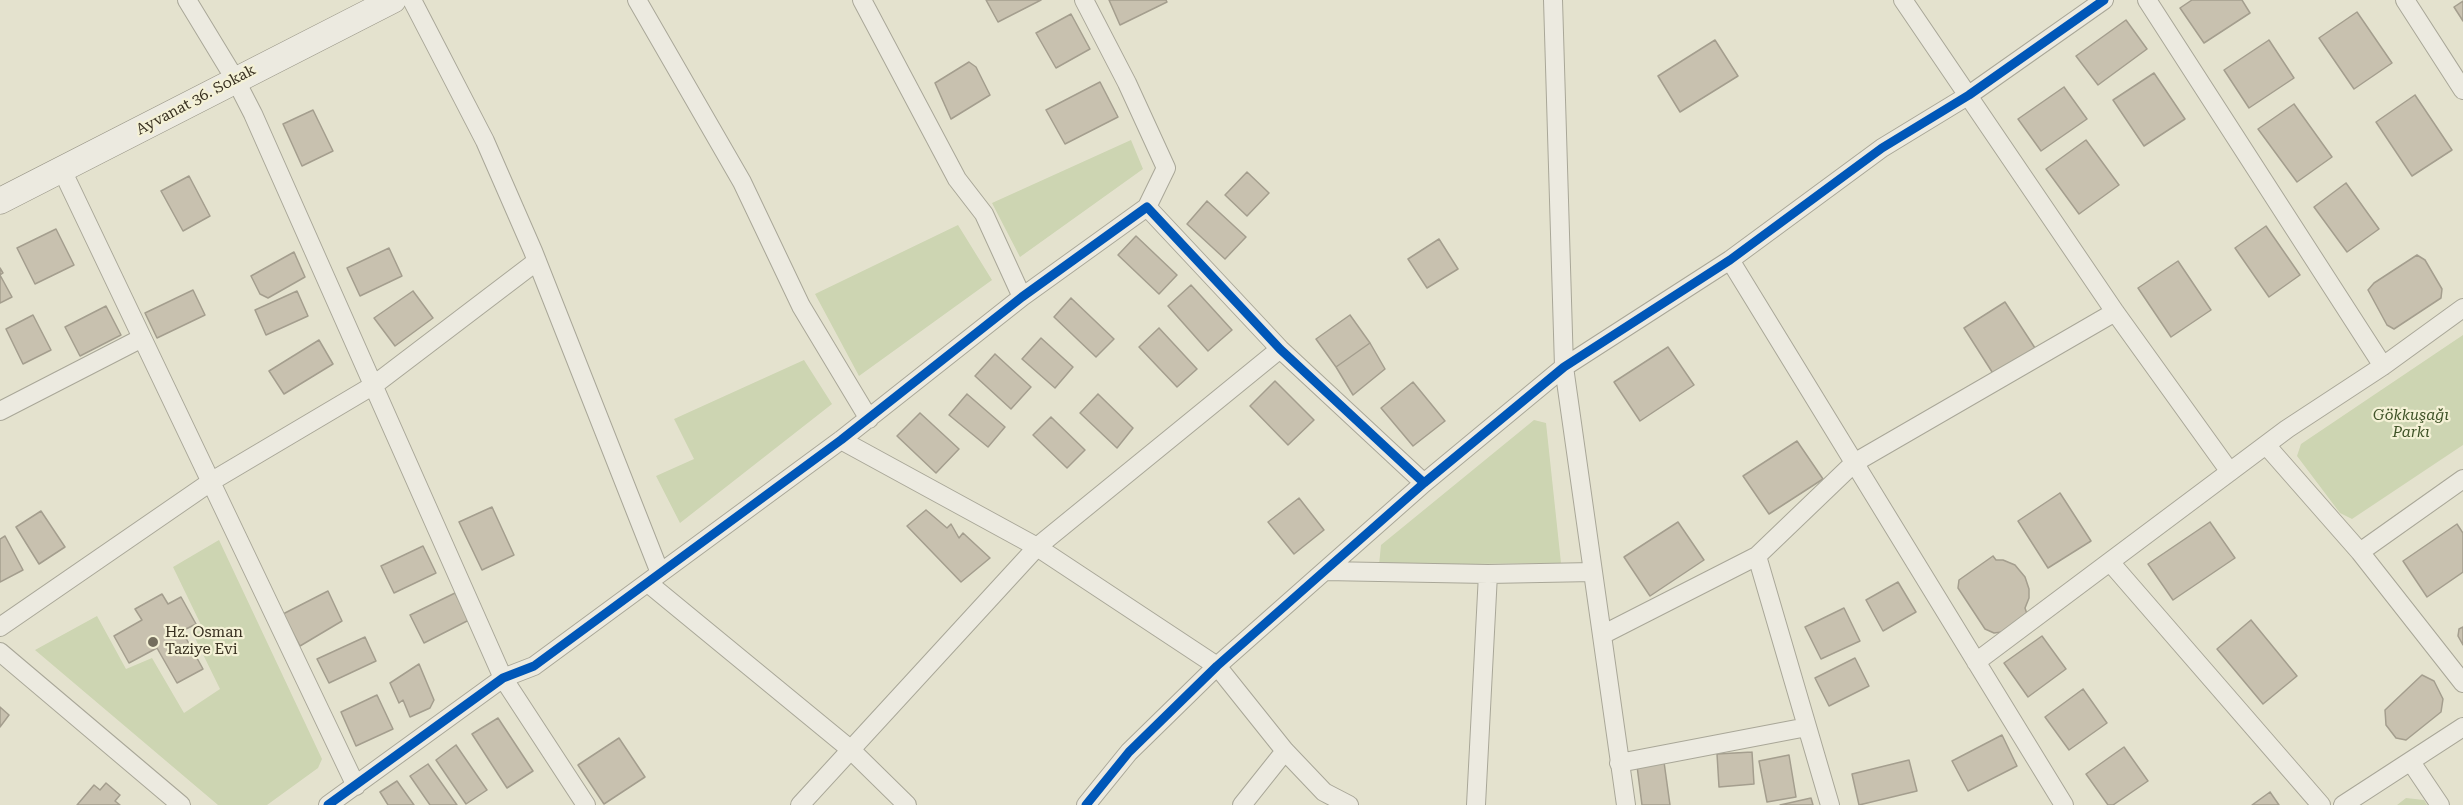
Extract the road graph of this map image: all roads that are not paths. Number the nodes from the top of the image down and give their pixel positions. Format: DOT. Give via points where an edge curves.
graph roads {
  1 [pos="187,0"];
  2 [pos="393,0"];
  3 [pos="412,0"];
  4 [pos="638,0"];
  5 [pos="862,0"];
  6 [pos="1084,0"];
  7 [pos="1553,0"];
  8 [pos="1903,0"];
  9 [pos="2104,0"];
  10 [pos="2147,0"];
  11 [pos="2405,0"];
  12 [pos="236,79"];
  13 [pos="2463,90"];
  14 [pos="1969,95"];
  15 [pos="62,170"];
  16 [pos="0,201"];
  17 [pos="1147,207"];
  18 [pos="1730,260"];
  19 [pos="537,261"];
  20 [pos="1022,297"];
  21 [pos="2463,308"];
  22 [pos="2115,312"];
  23 [pos="142,338"];
  24 [pos="1280,349"];
  25 [pos="2383,366"];
  26 [pos="1564,367"];
  27 [pos="374,385"];
  28 [pos="0,411"];
  29 [pos="870,418"];
  30 [pos="842,440"];
  31 [pos="2266,445"];
  32 [pos="1854,463"];
  33 [pos="2230,472"];
  34 [pos="2463,479"];
  35 [pos="212,482"];
  36 [pos="1424,483"];
  37 [pos="1037,547"];
  38 [pos="2361,552"];
  39 [pos="1757,556"];
  40 [pos="2110,562"];
  41 [pos="1325,571"];
  42 [pos="1593,572"];
  43 [pos="1488,574"];
  44 [pos="654,578"];
  45 [pos="0,627"];
  46 [pos="1602,635"];
  47 [pos="0,652"];
  48 [pos="1976,662"];
  49 [pos="1217,666"];
  50 [pos="503,678"];
  51 [pos="2463,683"];
  52 [pos="1807,727"];
  53 [pos="2463,727"];
  54 [pos="850,749"];
  55 [pos="1285,751"];
  56 [pos="2411,762"];
  57 [pos="1619,763"];
  58 [pos="356,786"];
  59 [pos="1322,798"];
  60 [pos="181,805"];
  61 [pos="328,805"];
  62 [pos="586,805"];
  63 [pos="800,805"];
  64 [pos="907,805"];
  65 [pos="1086,805"];
  66 [pos="1242,805"];
  67 [pos="1349,805"];
  68 [pos="1476,805"];
  69 [pos="1626,805"];
  70 [pos="1830,805"];
  71 [pos="2064,805"];
  72 [pos="2321,805"];
  73 [pos="2343,805"];
  74 [pos="2440,805"];
  1 -- 12 [label="street"];
  2 -- 12 [label="street, Ayvanat 36. Sokak"];
  3 -- 19 [label="street" via="485,141"];
  4 -- 29 [label="street" via="742,182 801,306"];
  5 -- 20 [label="street" via="957,179 984,214"];
  6 -- 17 [label="street" via="1166,168"];
  7 -- 26 [label="street"];
  8 -- 14 [label="street"];
  9 -- 14 [label="street"];
  10 -- 25 [label="street"];
  11 -- 13 [label="street"];
  12 -- 15 [label="street, Ayvanat 36. Sokak"];
  12 -- 27 [label="street"];
  14 -- 18 [label="street" via="1882,148"];
  14 -- 22 [label="street"];
  15 -- 16 [label="street, Ayvanat 36. Sokak"];
  15 -- 23 [label="street"];
  17 -- 20 [label="street"];
  17 -- 24 [label="street"];
  18 -- 26 [label="street"];
  18 -- 32 [label="street"];
  19 -- 27 [label="street"];
  19 -- 44 [label="street"];
  20 -- 29 [label="street"];
  21 -- 25 [label="street"];
  22 -- 32 [label="street"];
  22 -- 33 [label="street"];
  23 -- 28 [label="street"];
  23 -- 35 [label="street"];
  24 -- 36 [label="street"];
  24 -- 37 [label="street"];
  25 -- 31 [label="street"];
  26 -- 36 [label="street"];
  26 -- 42 [label="street"];
  27 -- 35 [label="street"];
  27 -- 50 [label="street"];
  29 -- 30 [label="street"];
  30 -- 37 [label="street"];
  30 -- 44 [label="street"];
  31 -- 33 [label="street"];
  31 -- 38 [label="street"];
  32 -- 39 [label="street"];
  32 -- 48 [label="street"];
  33 -- 40 [label="street"];
  34 -- 38 [label="street"];
  35 -- 45 [label="street"];
  35 -- 58 [label="street"];
  36 -- 41 [label="street"];
  37 -- 49 [label="street"];
  37 -- 54 [label="street"];
  38 -- 51 [label="street"];
  39 -- 46 [label="street"];
  39 -- 52 [label="street"];
  40 -- 48 [label="street"];
  40 -- 72 [label="street"];
  41 -- 43 [label="street"];
  41 -- 49 [label="street"];
  42 -- 43 [label="street"];
  42 -- 46 [label="street"];
  43 -- 68 [label="street"];
  44 -- 50 [label="street" via="534,666"];
  44 -- 54 [label="street"];
  46 -- 57 [label="street"];
  47 -- 60 [label="street"];
  48 -- 71 [label="street"];
  49 -- 55 [label="street"];
  49 -- 65 [label="street" via="1130,752"];
  50 -- 58 [label="street"];
  50 -- 62 [label="street"];
  52 -- 57 [label="street"];
  52 -- 70 [label="street"];
  53 -- 56 [label="street"];
  54 -- 63 [label="street"];
  54 -- 64 [label="street"];
  55 -- 59 [label="street"];
  55 -- 66 [label="street"];
  56 -- 73 [label="street"];
  56 -- 74 [label="street"];
  57 -- 69 [label="street"];
  58 -- 61 [label="street"];
  59 -- 67 [label="street"];
}
